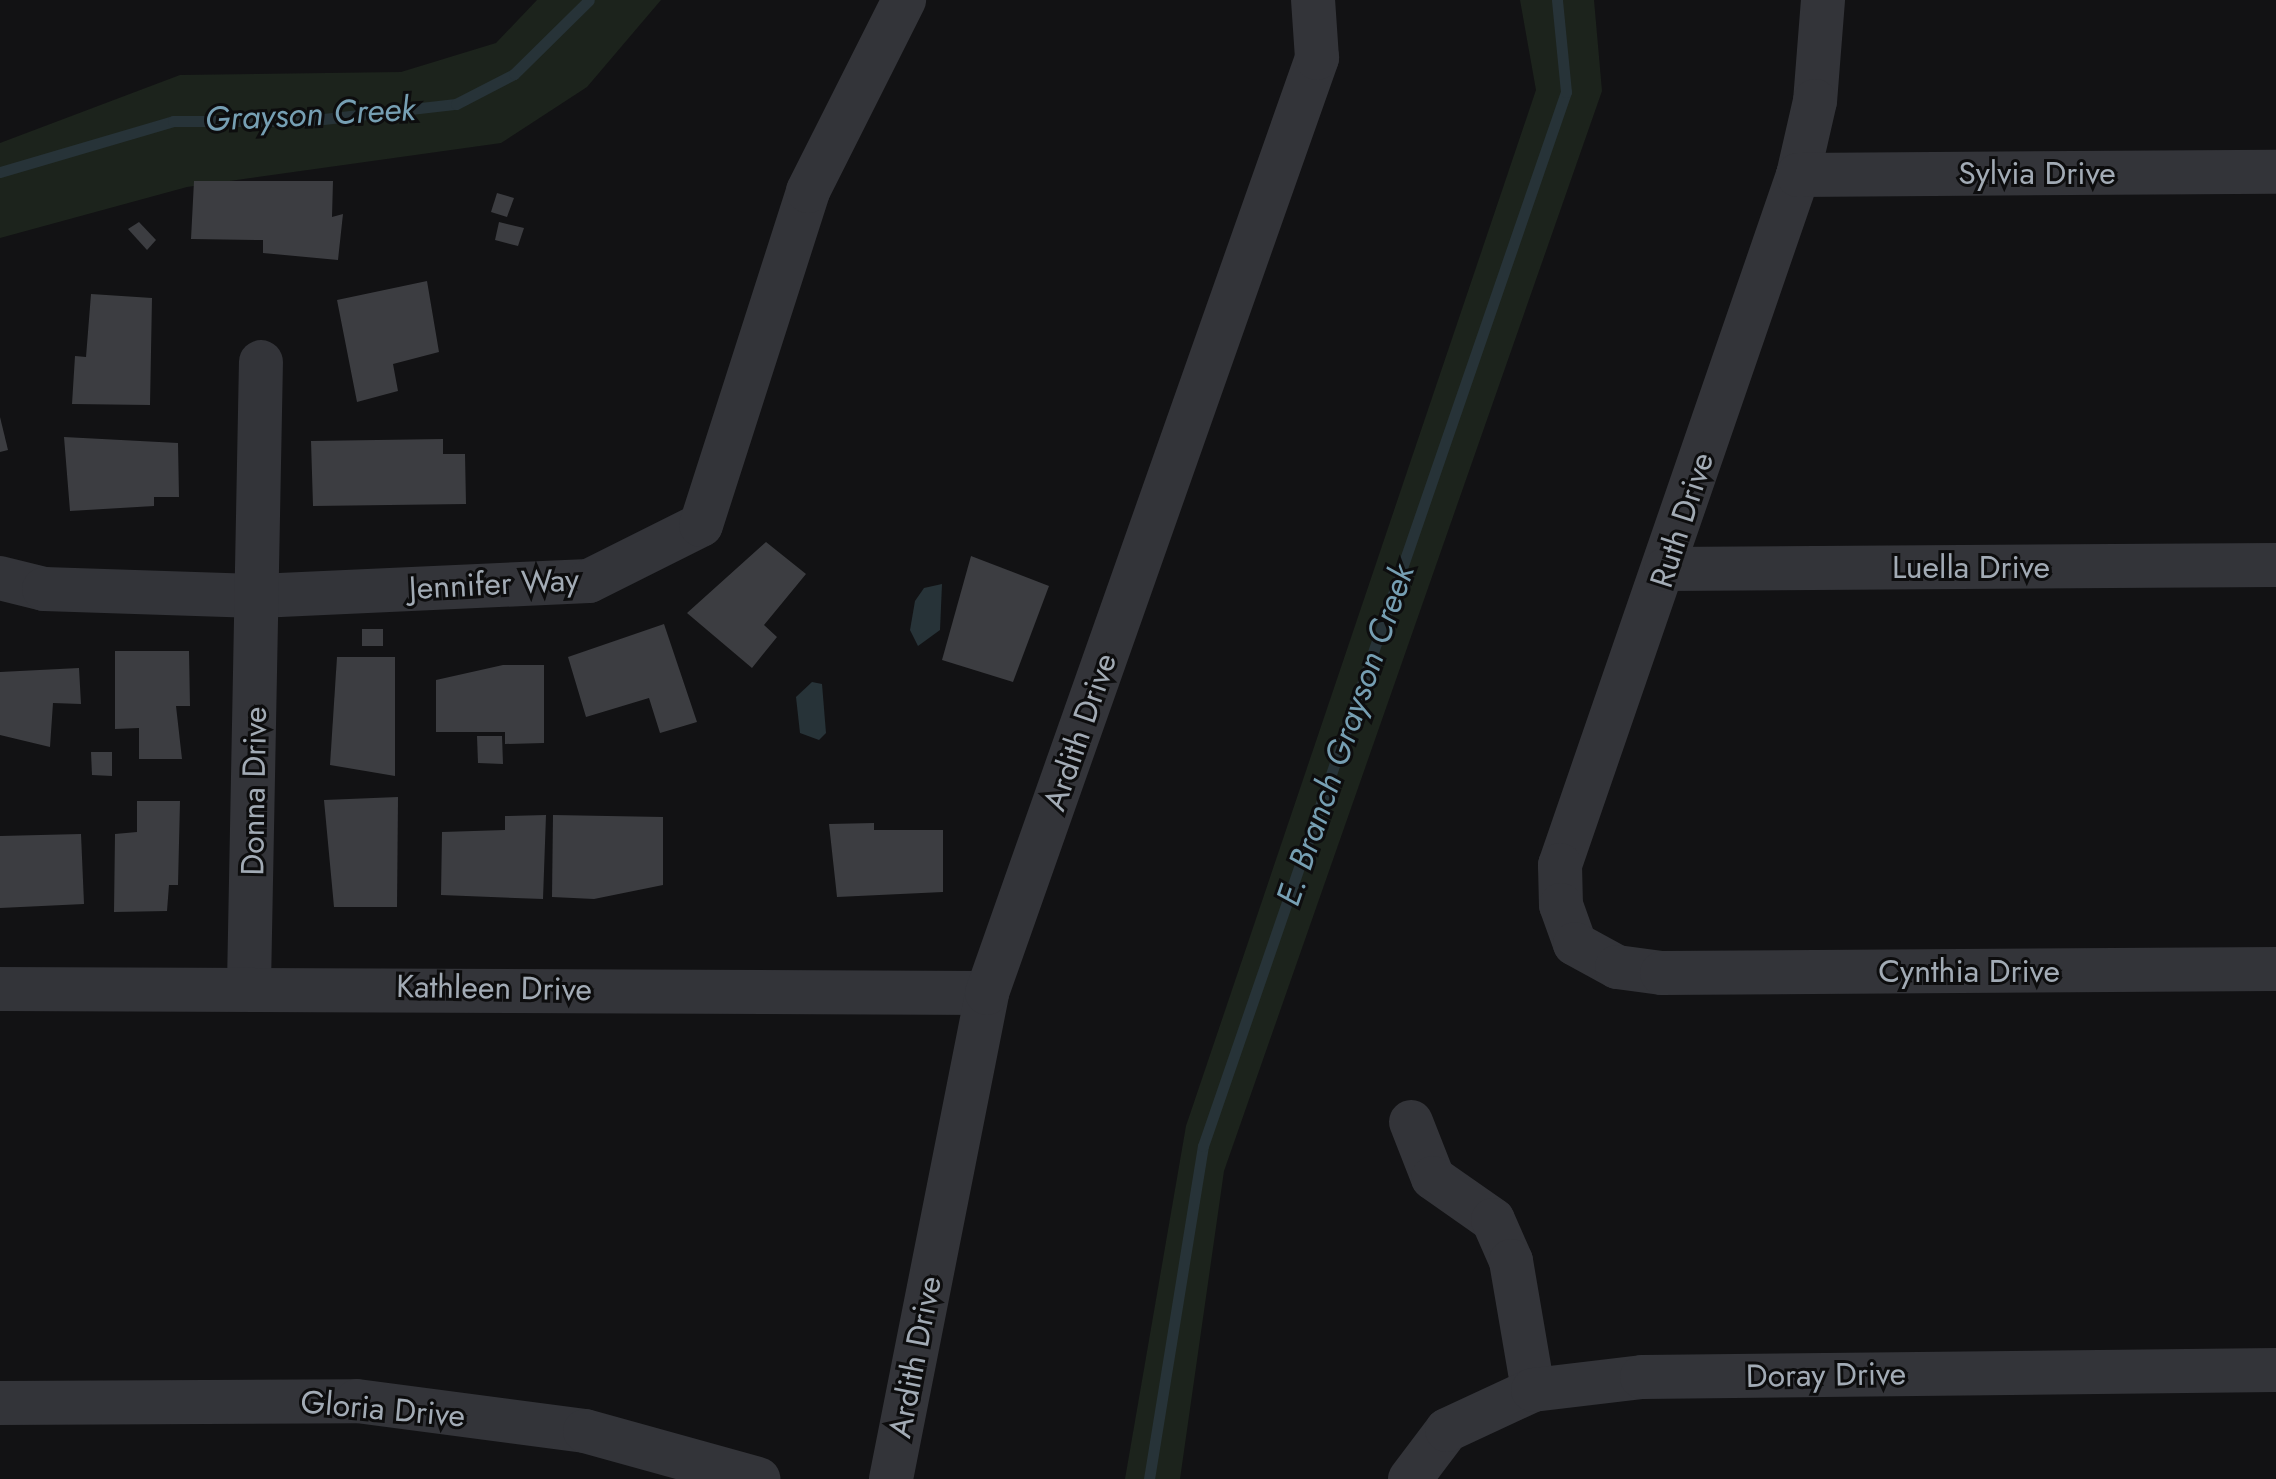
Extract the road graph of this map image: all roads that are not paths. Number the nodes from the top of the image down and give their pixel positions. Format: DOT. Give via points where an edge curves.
graph roads {
  1 [pos="904,0"];
  2 [pos="1313,0"];
  3 [pos="1823,0"];
  4 [pos="2276,172"];
  5 [pos="1798,175"];
  6 [pos="261,362"];
  7 [pos="2276,565"];
  8 [pos="1666,569"];
  9 [pos="0,578"];
  10 [pos="258,596"];
  11 [pos="2276,969"];
  12 [pos="1662,973"];
  13 [pos="249,985"];
  14 [pos="0,989"];
  15 [pos="987,993"];
  16 [pos="1411,1122"];
  17 [pos="2276,1370"];
  18 [pos="1533,1390"];
  19 [pos="0,1403"];
  20 [pos="758,1479"];
  21 [pos="891,1479"];
  22 [pos="1410,1479"];
  1 -- 10 [label="street, Jennifer Way" via="808,191 701,525 589,581"];
  2 -- 15 [label="street, Ardith Drive" via="1317,58"];
  3 -- 5 [label="street, Ruth Drive" via="1815,101"];
  4 -- 5 [label="street, Sylvia Drive"];
  5 -- 8 [label="street, Ruth Drive"];
  6 -- 10 [label="street, Donna Drive"];
  7 -- 8 [label="street, Luella Drive"];
  8 -- 12 [label="street, Ruth Drive" via="1560,865 1561,905 1575,944 1617,967"];
  9 -- 10 [label="street, Jennifer Way" via="44,589"];
  10 -- 13 [label="street, Donna Drive"];
  11 -- 12 [label="street, Cynthia Drive"];
  13 -- 14 [label="street, Kathleen Drive"];
  13 -- 15 [label="street, Kathleen Drive"];
  15 -- 21 [label="street, Ardith Drive"];
  16 -- 18 [label="street" via="1433,1178 1493,1220 1511,1261"];
  17 -- 18 [label="street, Doray Drive" via="1642,1377"];
  18 -- 22 [label="street, Doray Drive" via="1447,1430"];
  19 -- 20 [label="street, Gloria Drive" via="357,1401 585,1431"];
}
